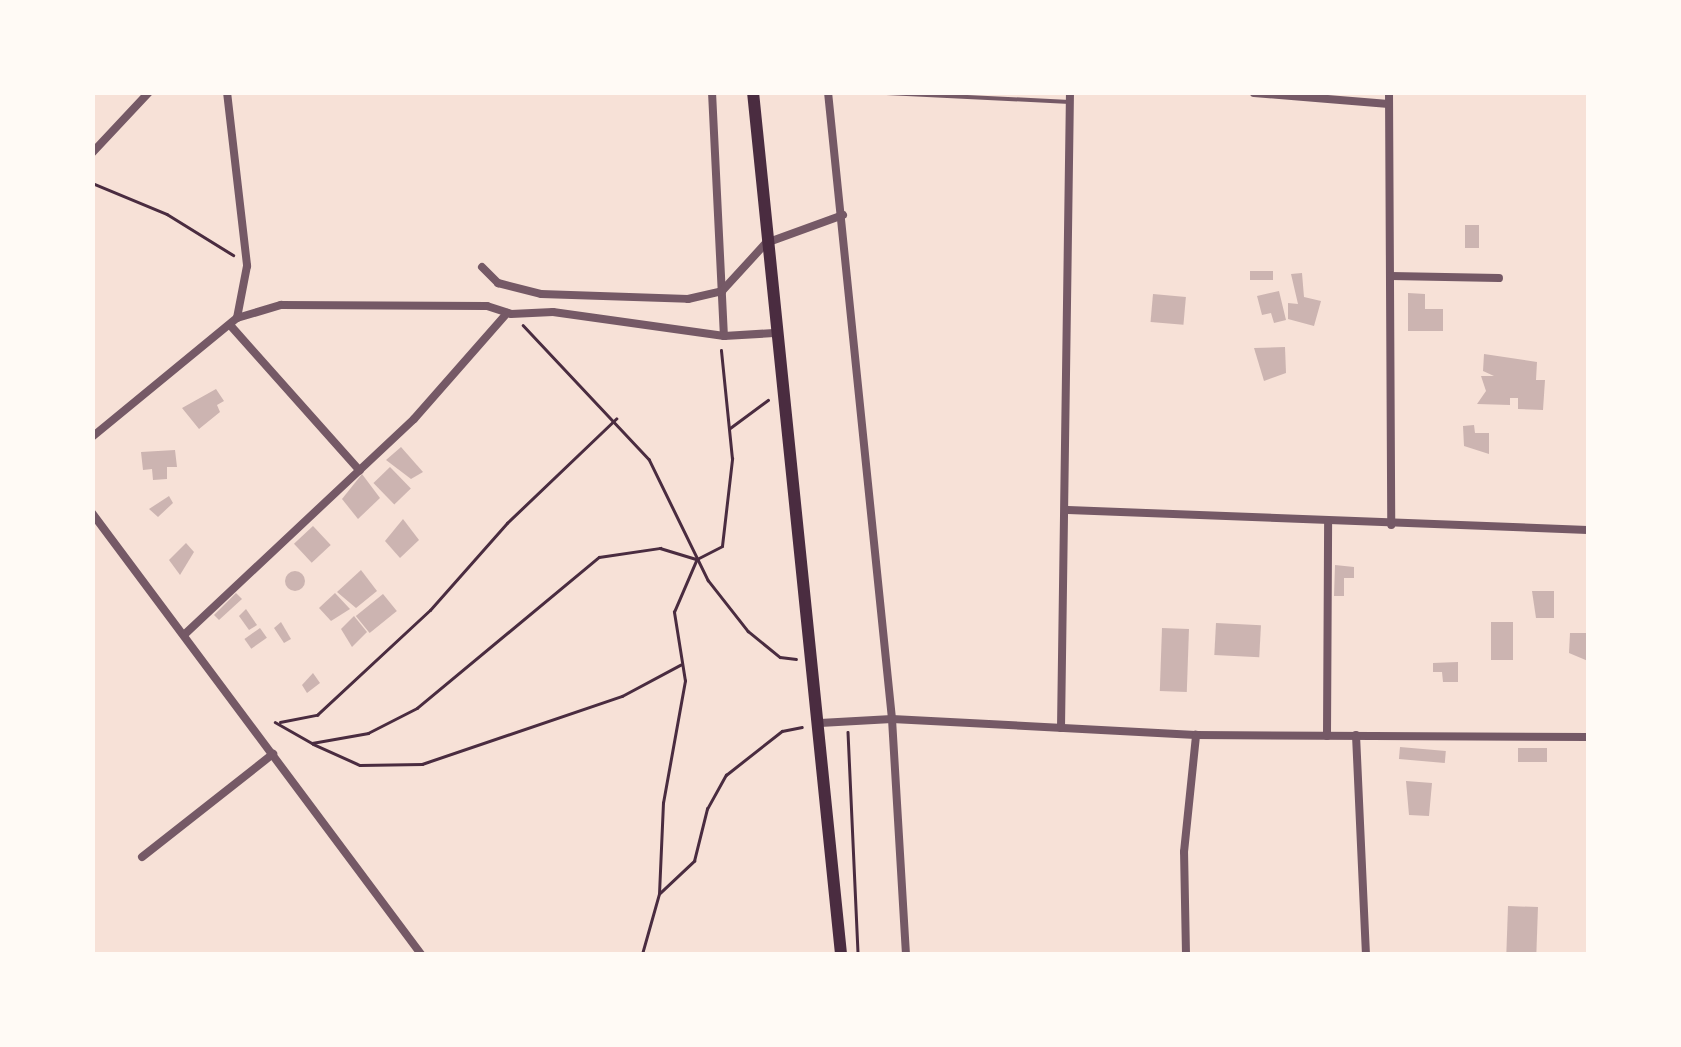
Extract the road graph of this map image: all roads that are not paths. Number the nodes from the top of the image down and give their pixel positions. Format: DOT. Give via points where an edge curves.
graph roads {
  1 [pos="149,92"];
  2 [pos="226,92"];
  3 [pos="712,92"];
  4 [pos="753,92"];
  5 [pos="828,92"];
  6 [pos="866,92"];
  7 [pos="1389,92"];
  8 [pos="1254,93"];
  9 [pos="1070,97"];
  10 [pos="1389,104"];
  11 [pos="92,154"];
  12 [pos="843,215"];
  13 [pos="766,243"];
  14 [pos="482,267"];
  15 [pos="1391,276"];
  16 [pos="1499,278"];
  17 [pos="722,292"];
  18 [pos="509,314"];
  19 [pos="234,321"];
  20 [pos="774,333"];
  21 [pos="724,336"];
  22 [pos="92,437"];
  23 [pos="360,471"];
  24 [pos="1068,510"];
  25 [pos="92,512"];
  26 [pos="1328,523"];
  27 [pos="1391,525"];
  28 [pos="1588,530"];
  29 [pos="186,634"];
  30 [pos="892,719"];
  31 [pos="820,723"];
  32 [pos="1061,728"];
  33 [pos="1196,735"];
  34 [pos="1356,735"];
  35 [pos="1327,736"];
  36 [pos="1588,737"];
  37 [pos="273,754"];
  38 [pos="142,857"];
  39 [pos="421,954"];
  40 [pos="841,954"];
  41 [pos="906,954"];
  42 [pos="1186,954"];
  43 [pos="1366,954"];
  1 -- 11 [label="street"];
  2 -- 19 [label="street" via="247,266"];
  3 -- 17 [label="street"];
  4 -- 13 [label="highway"];
  5 -- 12 [label="street"];
  6 -- 9 [label="lane"];
  7 -- 10 [label="street"];
  8 -- 10 [label="street"];
  9 -- 24 [label="street"];
  10 -- 15 [label="street"];
  12 -- 13 [label="street"];
  12 -- 30 [label="street"];
  13 -- 17 [label="street"];
  13 -- 20 [label="highway"];
  14 -- 17 [label="street" via="498,284 541,294 648,300"];
  15 -- 16 [label="street"];
  15 -- 27 [label="street"];
  17 -- 21 [label="street"];
  18 -- 19 [label="street" via="487,306 282,304"];
  18 -- 21 [label="street" via="553,312"];
  18 -- 23 [label="street"];
  19 -- 22 [label="street"];
  19 -- 23 [label="street"];
  20 -- 21 [label="street"];
  20 -- 31 [label="highway"];
  23 -- 29 [label="street"];
  24 -- 26 [label="street"];
  24 -- 32 [label="street"];
  25 -- 29 [label="street"];
  26 -- 27 [label="street"];
  26 -- 35 [label="street"];
  27 -- 28 [label="street"];
  29 -- 37 [label="street"];
  30 -- 31 [label="street"];
  30 -- 32 [label="street"];
  30 -- 41 [label="street"];
  31 -- 40 [label="highway"];
  32 -- 33 [label="street"];
  33 -- 35 [label="street"];
  33 -- 42 [label="street" via="1184,852"];
  34 -- 35 [label="street"];
  34 -- 36 [label="street"];
  34 -- 43 [label="street"];
  37 -- 38 [label="street"];
  37 -- 39 [label="street"];
}
